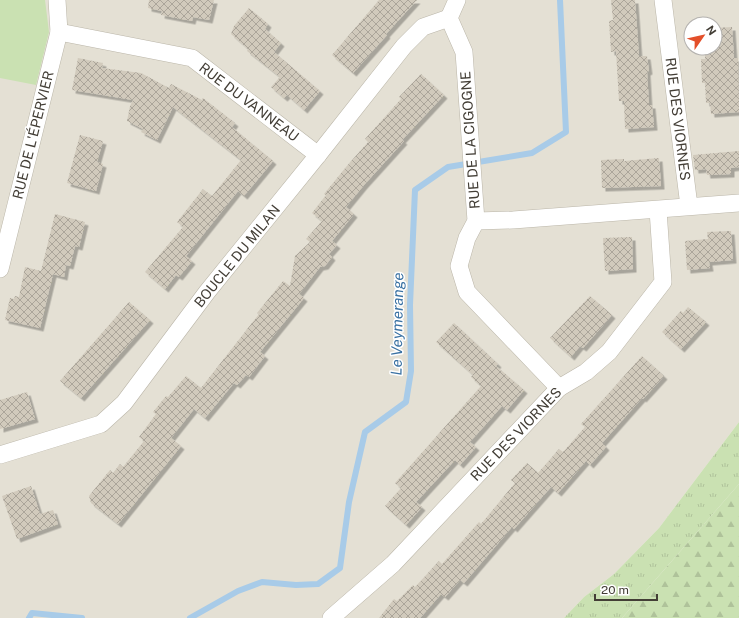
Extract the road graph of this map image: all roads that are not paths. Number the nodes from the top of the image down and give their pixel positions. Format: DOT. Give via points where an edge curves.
graph roads {
  1 [pos="57,0"];
  2 [pos="457,0"];
  3 [pos="663,0"];
  4 [pos="449,18"];
  5 [pos="59,32"];
  6 [pos="318,155"];
  7 [pos="739,203"];
  8 [pos="689,206"];
  9 [pos="658,210"];
  10 [pos="476,221"];
  11 [pos="0,269"];
  12 [pos="558,388"];
  13 [pos="0,455"];
  14 [pos="331,618"];
  1 -- 5 [label="street, RUE DE L'ÉPERVIER"];
  2 -- 4 [label="street"];
  3 -- 8 [label="street, RUE DES VIORNES"];
  4 -- 6 [label="street, BOUCLE DU MILAN" via="423,27 404,46"];
  4 -- 10 [label="street, RUE DE LA CIGOGNE" via="464,52"];
  5 -- 6 [label="street, RUE DU VANNEAU" via="192,58"];
  5 -- 11 [label="street, RUE DE L'ÉPERVIER"];
  6 -- 13 [label="street, BOUCLE DU MILAN" via="207,292 124,403 101,424"];
  7 -- 8 [label="street"];
  8 -- 9 [label="street"];
  9 -- 10 [label="street"];
  9 -- 12 [label="street, RUE DES VIORNES" via="663,282 609,352 586,372"];
  10 -- 12 [label="street, RUE DE LA CIGOGNE" via="467,238 459,266 467,292"];
  12 -- 14 [label="street, RUE DES VIORNES" via="393,564"];
}
